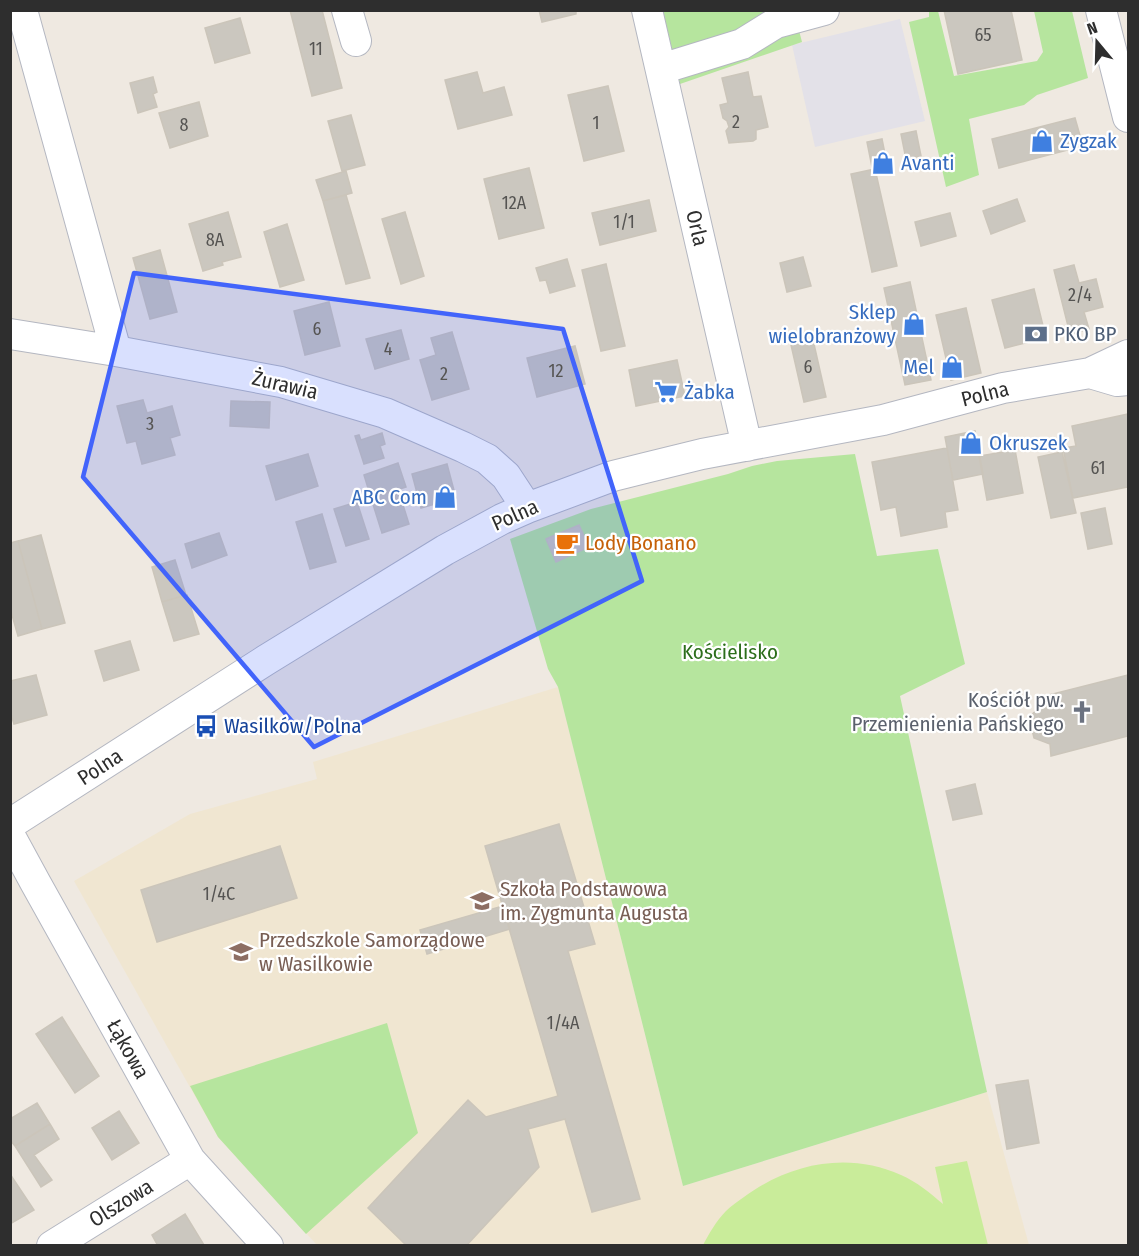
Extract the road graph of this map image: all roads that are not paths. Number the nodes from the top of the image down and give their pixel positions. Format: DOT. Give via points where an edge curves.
graph roads {
  1 [pos="22,10"];
  2 [pos="347,10"];
  3 [pos="647,10"];
  4 [pos="824,10"];
  5 [pos="1101,10"];
  6 [pos="356,41"];
  7 [pos="661,69"];
  8 [pos="1128,117"];
  9 [pos="10,333"];
  10 [pos="116,351"];
  11 [pos="1128,355"];
  12 [pos="1090,373"];
  13 [pos="1128,380"];
  14 [pos="747,446"];
  15 [pos="527,508"];
  16 [pos="10,825"];
  17 [pos="10,836"];
  18 [pos="190,1160"];
  19 [pos="52,1245"];
  20 [pos="268,1245"];
  1 -- 10 [label="street"];
  2 -- 6 [label="street"];
  3 -- 7 [label="street, Orla"];
  4 -- 7 [label="street" via="776,23 742,44"];
  5 -- 8 [label="street"];
  7 -- 14 [label="street, Orla"];
  9 -- 10 [label="street, Żurawia"];
  10 -- 15 [label="street, Żurawia" via="281,382 385,413 487,459 506,476"];
  11 -- 12 [label="street, Polna"];
  12 -- 13 [label="street, Polna"];
  12 -- 14 [label="street, Polna" via="1003,388 883,420"];
  14 -- 15 [label="street, Polna" via="613,476"];
  15 -- 16 [label="street, Polna" via="435,556"];
  17 -- 18 [label="street, Łąkowa"];
  18 -- 19 [label="street, Olszowa"];
  18 -- 20 [label="street, Łąkowa"];
}
